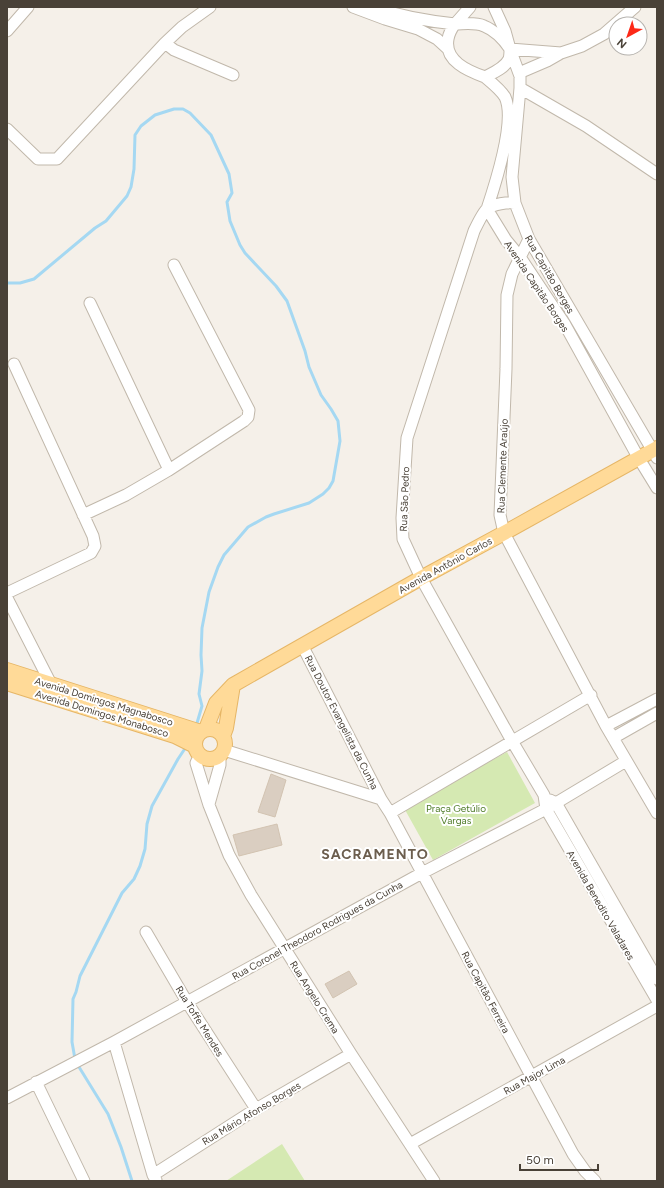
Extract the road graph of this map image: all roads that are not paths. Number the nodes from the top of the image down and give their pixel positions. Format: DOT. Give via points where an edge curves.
graph roads {
  1 [pos="28,7"];
  2 [pos="210,7"];
  3 [pos="352,7"];
  4 [pos="372,7"];
  5 [pos="470,7"];
  6 [pos="494,7"];
  7 [pos="635,7"];
  8 [pos="455,24"];
  9 [pos="7,31"];
  10 [pos="165,43"];
  11 [pos="448,49"];
  12 [pos="510,49"];
  13 [pos="561,53"];
  14 [pos="519,73"];
  15 [pos="233,75"];
  16 [pos="485,77"];
  17 [pos="520,88"];
  18 [pos="7,129"];
  19 [pos="657,174"];
  20 [pos="515,203"];
  21 [pos="487,209"];
  22 [pos="528,239"];
  23 [pos="520,257"];
  24 [pos="174,265"];
  25 [pos="90,304"];
  26 [pos="14,364"];
  27 [pos="656,452"];
  28 [pos="638,457"];
  29 [pos="169,470"];
  30 [pos="657,488"];
  31 [pos="83,515"];
  32 [pos="504,534"];
  33 [pos="421,578"];
  34 [pos="7,593"];
  35 [pos="7,598"];
  36 [pos="302,645"];
  37 [pos="7,670"];
  38 [pos="7,683"];
  39 [pos="51,684"];
  40 [pos="234,685"];
  41 [pos="591,695"];
  42 [pos="59,699"];
  43 [pos="657,699"];
  44 [pos="657,713"];
  45 [pos="606,726"];
  46 [pos="204,731"];
  47 [pos="613,738"];
  48 [pos="512,741"];
  49 [pos="223,747"];
  50 [pos="198,750"];
  51 [pos="626,761"];
  52 [pos="381,799"];
  53 [pos="209,805"];
  54 [pos="551,806"];
  55 [pos="390,813"];
  56 [pos="657,813"];
  57 [pos="422,873"];
  58 [pos="146,932"];
  59 [pos="284,948"];
  60 [pos="657,979"];
  61 [pos="657,1000"];
  62 [pos="187,1002"];
  63 [pos="657,1006"];
  64 [pos="114,1042"];
  65 [pos="351,1054"];
  66 [pos="532,1076"];
  67 [pos="36,1082"];
  68 [pos="7,1098"];
  69 [pos="256,1109"];
  70 [pos="410,1144"];
  71 [pos="155,1178"];
  72 [pos="84,1181"];
  73 [pos="434,1181"];
  74 [pos="595,1181"];
  1 -- 9 [label="street"];
  2 -- 10 [label="street"];
  3 -- 11 [label="street" via="418,29 437,39"];
  4 -- 8 [label="street" via="420,20"];
  5 -- 8 [label="street"];
  6 -- 12 [label="street, Rua Capitão Borges"];
  7 -- 13 [label="street" via="604,34 582,46"];
  8 -- 11 [label="street" via="448,39"];
  8 -- 12 [label="street" via="483,25 504,40"];
  10 -- 15 [label="street" via="174,50"];
  10 -- 18 [label="street" via="57,159 38,159"];
  11 -- 16 [label="street" via="455,61 464,68"];
  12 -- 13 [label="street"];
  12 -- 14 [label="street, Rua Capitão Borges"];
  12 -- 16 [label="street" via="509,59 504,65"];
  13 -- 14 [label="street"];
  14 -- 17 [label="street, Rua Capitão Borges"];
  16 -- 21 [label="street" via="504,97 508,111 503,152"];
  17 -- 19 [label="street" via="586,126"];
  17 -- 20 [label="street, Rua Capitão Borges" via="512,177"];
  20 -- 21 [label="street" via="509,202"];
  20 -- 22 [label="street, Rua Capitão Borges"];
  21 -- 23 [label="street, Avenida Capitão Borges"];
  21 -- 33 [label="street, Rua São Pedro" via="474,231 407,438 403,539"];
  22 -- 23 [label="street, Rua Clemente Araújo"];
  22 -- 27 [label="street, Rua Capitão Borges"];
  23 -- 28 [label="street, Avenida Capitão Borges" via="564,323"];
  23 -- 32 [label="street, Rua Clemente Araújo" via="512,274 507,295 500,516"];
  24 -- 29 [label="street" via="249,410 244,421"];
  25 -- 29 [label="street"];
  26 -- 31 [label="street"];
  27 -- 28 [label="main road, Avenida Antônio Carlos"];
  28 -- 30 [label="street, Avenida Capitão Borges"];
  28 -- 32 [label="main road, Avenida Antônio Carlos"];
  29 -- 31 [label="street" via="126,495"];
  31 -- 34 [label="street" via="95,541 91,553"];
  32 -- 33 [label="main road, Avenida Antônio Carlos"];
  32 -- 41 [label="street, Rua Clemente Araújo"];
  33 -- 36 [label="main road, Avenida Antônio Carlos"];
  33 -- 48 [label="street, Rua São Pedro"];
  35 -- 39 [label="street"];
  36 -- 40 [label="main road, Avenida Antônio Carlos"];
  36 -- 52 [label="street, Rua Doutor Evangelista da Cunha"];
  37 -- 39 [label="main road, Avenida Domingos Magnabosco"];
  38 -- 42 [label="main road, Avenida Domingos Monabosco"];
  39 -- 42 [label="street"];
  39 -- 46 [label="main road, Avenida Domingos Magnabosco"];
  40 -- 46 [label="main road, Avenida Antônio Carlos" via="216,703"];
  40 -- 49 [label="main road"];
  41 -- 45 [label="street, Rua Clemente Araújo"];
  41 -- 48 [label="street"];
  42 -- 50 [label="main road, Avenida Domingos Monabosco" via="175,736"];
  43 -- 45 [label="street"];
  44 -- 47 [label="street"];
  45 -- 47 [label="street, Rua Clemente Araújo"];
  46 -- 49 [label="main road" via="216,730"];
  46 -- 50 [label="main road" via="196,738"];
  47 -- 51 [label="street, Rua Clemente Araújo"];
  48 -- 54 [label="street, Rua São Pedro"];
  48 -- 55 [label="street"];
  49 -- 50 [label="main road" via="212,759 204,758"];
  49 -- 52 [label="street"];
  49 -- 53 [label="street"];
  50 -- 53 [label="street, Rua Angelo Crema" via="196,763"];
  51 -- 54 [label="street, Rua Coronel Theodoro Rodrigues da Cunha"];
  51 -- 56 [label="street, Rua Clemente Araújo"];
  52 -- 55 [label="street, Rua Capitão Ferreira"];
  53 -- 59 [label="street, Rua Angelo Crema" via="229,855"];
  54 -- 57 [label="street, Rua Coronel Theodoro Rodrigues da Cunha"];
  54 -- 60 [label="street, Avenida Benedito Valadares"];
  54 -- 61 [label="street, Avenida Benedito Valadares"];
  55 -- 57 [label="street, Rua Capitão Ferreira"];
  57 -- 59 [label="street, Rua Coronel Theodoro Rodrigues da Cunha"];
  57 -- 66 [label="street, Rua Capitão Ferreira"];
  58 -- 62 [label="street, Rua Toffe Mendes"];
  59 -- 62 [label="street, Rua Coronel Theodoro Rodrigues da Cunha"];
  59 -- 65 [label="street, Rua Angelo Crema"];
  62 -- 64 [label="street, Rua Coronel Theodoro Rodrigues da Cunha"];
  62 -- 69 [label="street, Rua Toffe Mendes"];
  63 -- 66 [label="street, Rua Major Lima"];
  64 -- 67 [label="street, Rua Coronel Theodoro Rodrigues da Cunha"];
  64 -- 71 [label="street"];
  65 -- 69 [label="street, Rua Mário Afonso Borges"];
  65 -- 70 [label="street, Rua Angelo Crema"];
  66 -- 70 [label="street, Rua Major Lima"];
  66 -- 74 [label="street, Rua Capitão Ferreira" via="573,1154"];
  67 -- 68 [label="street, Rua Coronel Theodoro Rodrigues da Cunha"];
  67 -- 72 [label="street"];
  69 -- 71 [label="street, Rua Mário Afonso Borges"];
  70 -- 73 [label="street, Rua Angelo Crema"];
}
